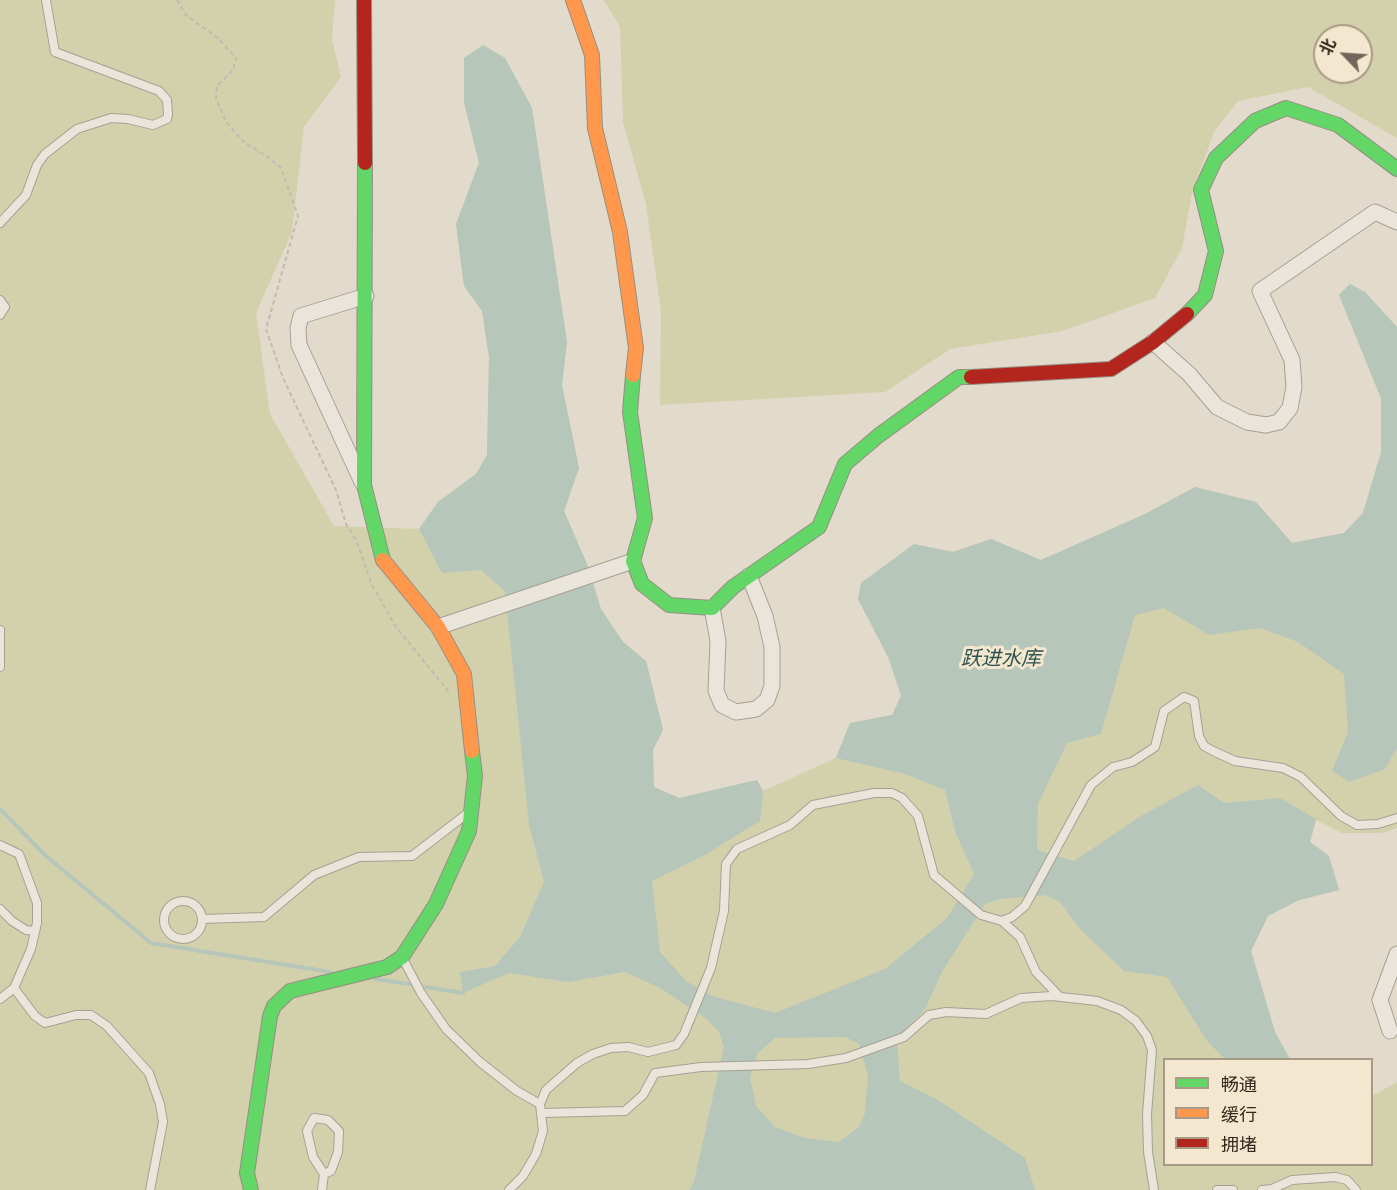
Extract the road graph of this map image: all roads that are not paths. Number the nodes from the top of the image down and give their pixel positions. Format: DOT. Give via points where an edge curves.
graph roads {
  1 [pos="46,0"];
  2 [pos="364,0"];
  3 [pos="573,0"];
  4 [pos="1397,169"];
  5 [pos="1397,222"];
  6 [pos="0,223"];
  7 [pos="366,296"];
  8 [pos="0,300"];
  9 [pos="0,315"];
  10 [pos="1153,342"];
  11 [pos="364,485"];
  12 [pos="633,561"];
  13 [pos="749,576"];
  14 [pos="712,608"];
  15 [pos="438,627"];
  16 [pos="0,630"];
  17 [pos="0,667"];
  18 [pos="471,810"];
  19 [pos="1397,818"];
  20 [pos="0,845"];
  21 [pos="0,909"];
  22 [pos="202,919"];
  23 [pos="1002,921"];
  24 [pos="34,931"];
  25 [pos="1397,954"];
  26 [pos="402,957"];
  27 [pos="14,988"];
  28 [pos="1059,996"];
  29 [pos="0,999"];
  30 [pos="1390,1031"];
  31 [pos="540,1104"];
  32 [pos="542,1113"];
  33 [pos="324,1174"];
  34 [pos="150,1190"];
  35 [pos="251,1190"];
  36 [pos="322,1190"];
  37 [pos="509,1190"];
  38 [pos="1154,1190"];
  39 [pos="1217,1190"];
  40 [pos="1233,1190"];
  41 [pos="1262,1190"];
  42 [pos="1356,1190"];
  1 -- 6 [label="lane" via="55,52 159,91 167,100 168,115 153,125 111,118 77,129 45,154 26,195"];
  2 -- 7 [label="street"];
  3 -- 12 [label="street" via="592,55 595,128 620,232 636,348 630,412 645,518"];
  4 -- 10 [label="street" via="1338,125 1286,108 1255,121 1216,158 1201,190 1216,251 1205,295 1194,309"];
  5 -- 10 [label="street" via="1375,213 1260,291 1292,360 1294,387 1290,408 1279,422 1247,422 1217,407 1189,374"];
  7 -- 11 [label="street"];
  7 -- 11 [label="street" via="301,316 298,328 299,345"];
  8 -- 9 [label="lane" via="5,307"];
  10 -- 13 [label="street" via="1111,369 959,376 845,464 819,527"];
  11 -- 15 [label="street" via="383,562"];
  12 -- 14 [label="street" via="642,584 669,605"];
  12 -- 15 [label="street"];
  13 -- 14 [label="street"];
  13 -- 14 [label="street" via="772,647 772,686 767,700 756,709 736,712 722,705 716,691 718,641"];
  15 -- 18 [label="street" via="464,674 475,776"];
  16 -- 17 [label="lane"];
  18 -- 22 [label="lane" via="412,856 359,857 314,875 264,917"];
  18 -- 26 [label="street" via="469,831 436,904"];
  19 -- 23 [label="lane" via="1357,825 1341,816 1301,777 1283,768 1235,761 1204,746 1194,701 1184,697 1164,711 1155,747 1139,758 1113,767 1091,785 1025,906"];
  20 -- 24 [label="lane" via="19,854 28,875 37,903"];
  21 -- 24 [label="lane" via="19,926"];
  22 -- 22 [label="lane" via="198,908 180,902 170,907 165,919 167,931 183,939 199,931"];
  23 -- 28 [label="lane" via="1020,937 1036,972"];
  23 -- 31 [label="lane" via="981,915 934,875 918,816 902,798 892,793 874,793 813,805 790,825 737,849 726,864 724,911 711,968 676,1045 657,1051 611,1048 593,1054 546,1090"];
  24 -- 27 [label="lane" via="31,949"];
  25 -- 30 [label="street" via="1380,1000"];
  26 -- 31 [label="lane" via="446,1029 480,1062"];
  26 -- 35 [label="street" via="387,967 295,989 274,1006 247,1173"];
  27 -- 29 [label="lane"];
  27 -- 34 [label="lane" via="45,1023 91,1015 107,1026 149,1073 163,1122"];
  28 -- 32 [label="lane" via="1021,998 978,1015 929,1015 904,1037 846,1058 808,1064 701,1067 655,1073 643,1095 625,1111"];
  28 -- 38 [label="lane" via="1097,1001 1121,1010 1147,1036 1152,1050 1148,1152"];
  31 -- 32 [label="lane"];
  32 -- 37 [label="lane" via="543,1131 536,1154"];
  33 -- 33 [label="lane" via="313,1157 307,1131 314,1118 328,1120 339,1131 338,1152 331,1171"];
  33 -- 36 [label="lane"];
  39 -- 40 [label="lane"];
  41 -- 42 [label="lane" via="1292,1180 1335,1177 1347,1180"];
}
